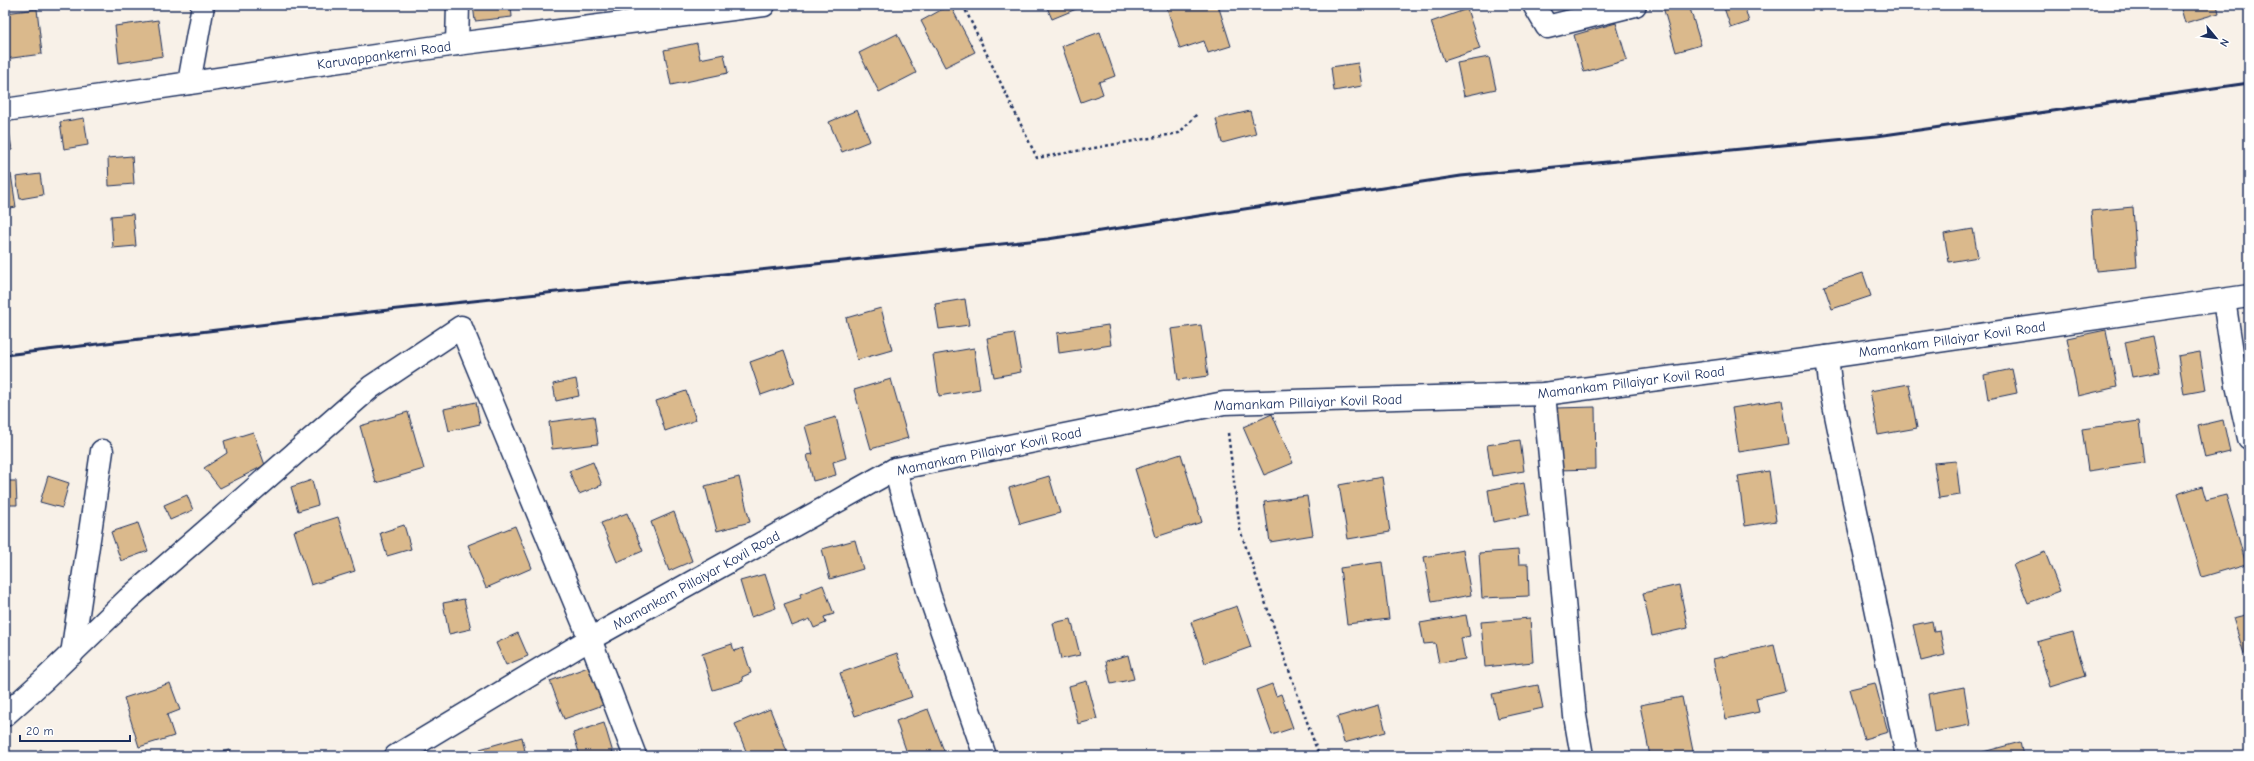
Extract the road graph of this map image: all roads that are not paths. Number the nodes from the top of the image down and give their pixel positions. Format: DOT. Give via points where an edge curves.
graph roads {
  1 [pos="203,5"];
  2 [pos="458,5"];
  3 [pos="1534,5"];
  4 [pos="1635,5"];
  5 [pos="750,6"];
  6 [pos="457,44"];
  7 [pos="189,83"];
  8 [pos="5,110"];
  9 [pos="2249,296"];
  10 [pos="2224,300"];
  11 [pos="1827,357"];
  12 [pos="1544,394"];
  13 [pos="2249,438"];
  14 [pos="102,451"];
  15 [pos="896,469"];
  16 [pos="590,639"];
  17 [pos="72,654"];
  18 [pos="5,715"];
  19 [pos="396,756"];
  20 [pos="635,756"];
  21 [pos="985,756"];
  22 [pos="1582,756"];
  23 [pos="1907,756"];
  1 -- 7 [label="street"];
  2 -- 6 [label="street"];
  3 -- 4 [label="street" via="1547,27"];
  5 -- 6 [label="street, Karuvappankerni Road"];
  6 -- 7 [label="street, Karuvappankerni Road"];
  7 -- 8 [label="street, Karuvappankerni Road"];
  9 -- 10 [label="street, Mamankam Pillaiyar Kovil Road"];
  10 -- 11 [label="street, Mamankam Pillaiyar Kovil Road"];
  10 -- 13 [label="street" via="2237,385"];
  11 -- 12 [label="street, Mamankam Pillaiyar Kovil Road"];
  11 -- 23 [label="street" via="1831,391"];
  12 -- 15 [label="street, Mamankam Pillaiyar Kovil Road" via="1224,403"];
  12 -- 22 [label="street" via="1575,716"];
  14 -- 17 [label="street"];
  15 -- 16 [label="street, Mamankam Pillaiyar Kovil Road"];
  15 -- 21 [label="street" via="928,594"];
  16 -- 17 [label="street" via="461,327 371,387 128,599"];
  16 -- 19 [label="street, Mamankam Pillaiyar Kovil Road"];
  16 -- 20 [label="street"];
  17 -- 18 [label="street"];
}
